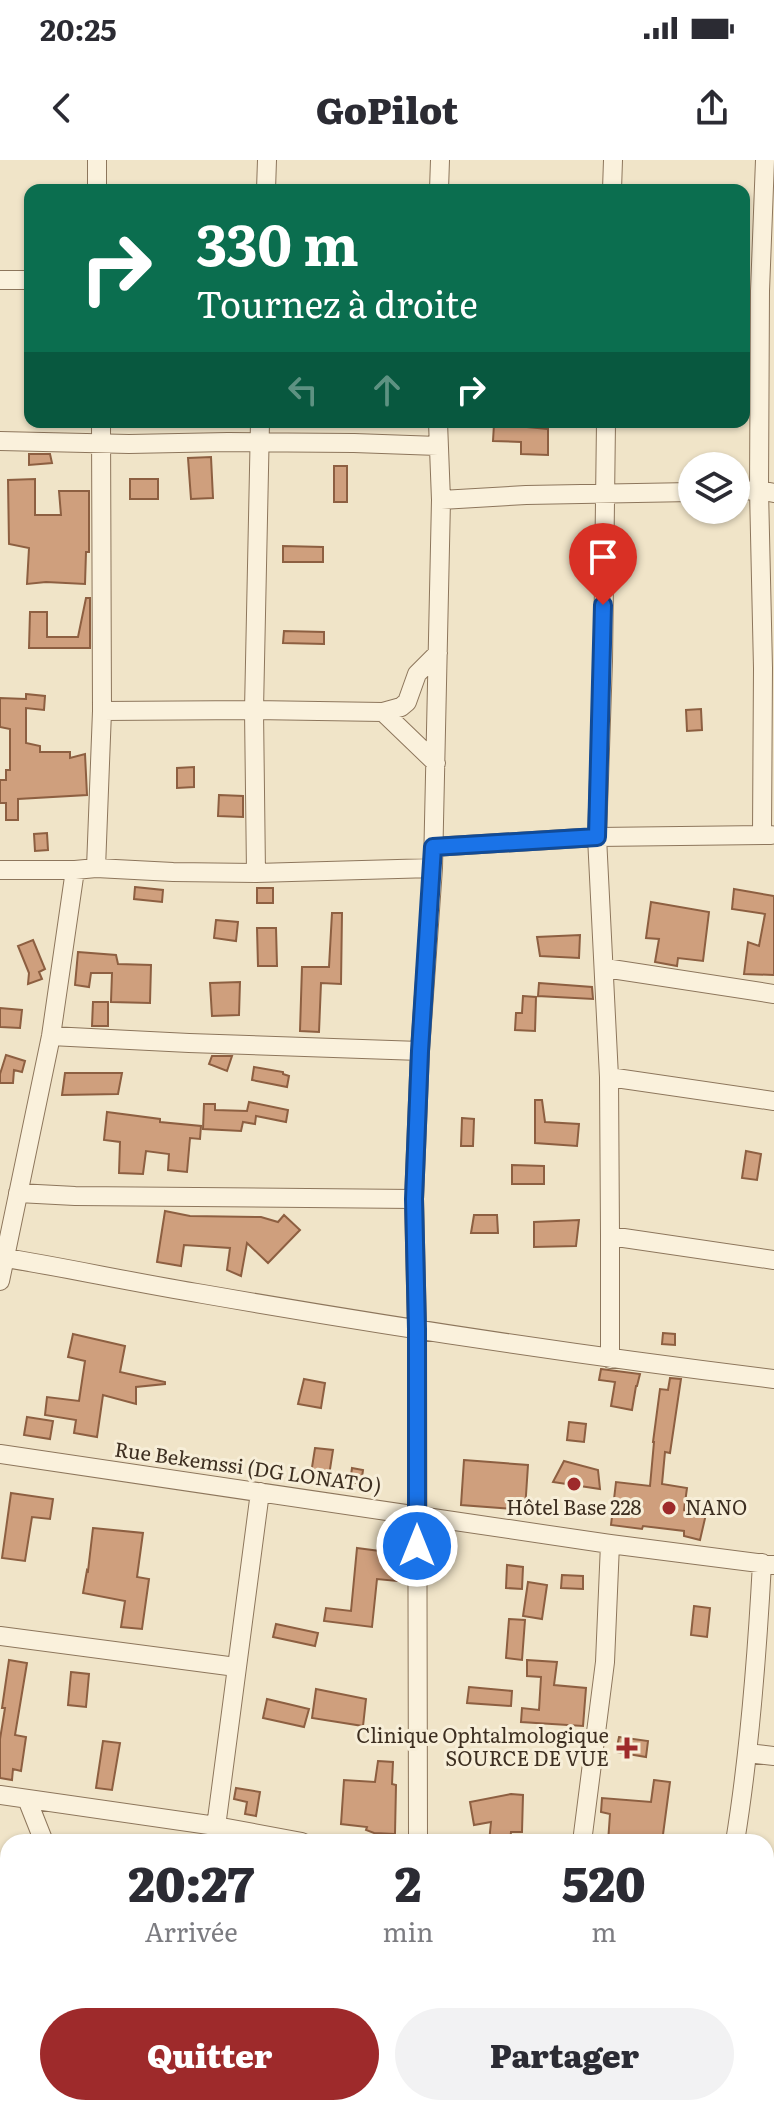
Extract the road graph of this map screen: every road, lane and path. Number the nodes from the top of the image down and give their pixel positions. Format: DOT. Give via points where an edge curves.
graph roads {
  1 [pos="97,160"];
  2 [pos="267,160"];
  3 [pos="440,160"];
  4 [pos="613,160"];
  5 [pos="765,160"];
  6 [pos="97,184"];
  7 [pos="266,184"];
  8 [pos="439,184"];
  9 [pos="612,184"];
  10 [pos="0,280"];
  11 [pos="24,280"];
  12 [pos="767,292"];
  13 [pos="101,428"];
  14 [pos="260,428"];
  15 [pos="438,428"];
  16 [pos="606,428"];
  17 [pos="0,441"];
  18 [pos="101,443"];
  19 [pos="260,443"];
  20 [pos="438,446"];
  21 [pos="766,491"];
  22 [pos="678,492"];
  23 [pos="604,495"];
  24 [pos="441,500"];
  25 [pos="438,653"];
  26 [pos="254,710"];
  27 [pos="102,711"];
  28 [pos="383,712"];
  29 [pos="436,763"];
  30 [pos="768,835"];
  31 [pos="597,837"];
  32 [pos="433,847"];
  33 [pos="96,868"];
  34 [pos="433,868"];
  35 [pos="0,870"];
  36 [pos="75,870"];
  37 [pos="256,873"];
  38 [pos="605,968"];
  39 [pos="774,994"];
  40 [pos="51,1036"];
  41 [pos="420,1051"];
  42 [pos="609,1077"];
  43 [pos="774,1101"];
  44 [pos="18,1193"];
  45 [pos="414,1199"];
  46 [pos="610,1236"];
  47 [pos="2,1258"];
  48 [pos="774,1260"];
  49 [pos="0,1281"];
  50 [pos="417,1329"];
  51 [pos="610,1359"];
  52 [pos="774,1379"];
  53 [pos="0,1454"];
  54 [pos="260,1492"];
  55 [pos="417,1515"];
  56 [pos="610,1544"];
  57 [pos="768,1564"];
  58 [pos="0,1636"];
  59 [pos="236,1667"];
  60 [pos="747,1753"];
  61 [pos="774,1756"];
  62 [pos="0,1795"];
  63 [pos="27,1799"];
  64 [pos="41,1834"];
  65 [pos="215,1834"];
  66 [pos="418,1834"];
  67 [pos="583,1834"];
  68 [pos="736,1834"];
  1 -- 6 [label="street"];
  2 -- 7 [label="street"];
  3 -- 8 [label="street"];
  4 -- 9 [label="street"];
  5 -- 12 [label="street"];
  10 -- 11 [label="street"];
  12 -- 21 [label="street"];
  13 -- 18 [label="street"];
  14 -- 19 [label="street"];
  15 -- 20 [label="street"];
  16 -- 23 [label="street"];
  17 -- 18 [label="street"];
  18 -- 19 [label="street"];
  18 -- 27 [label="street"];
  19 -- 20 [label="street"];
  19 -- 26 [label="street"];
  20 -- 24 [label="street"];
  21 -- 30 [label="street" via="763,668"];
  22 -- 23 [label="street"];
  23 -- 24 [label="street"];
  23 -- 31 [label="street"];
  24 -- 25 [label="street"];
  25 -- 28 [label="street" via="417,674 407,702"];
  25 -- 29 [label="street"];
  26 -- 27 [label="street"];
  26 -- 28 [label="street"];
  26 -- 37 [label="street"];
  27 -- 33 [label="street"];
  28 -- 29 [label="street"];
  29 -- 32 [label="street"];
  30 -- 31 [label="street"];
  31 -- 32 [label="street"];
  31 -- 38 [label="street"];
  32 -- 34 [label="street"];
  33 -- 36 [label="street"];
  33 -- 37 [label="street"];
  34 -- 37 [label="street"];
  34 -- 41 [label="street"];
  35 -- 36 [label="street"];
  36 -- 40 [label="street"];
  38 -- 39 [label="street"];
  38 -- 42 [label="street"];
  40 -- 41 [label="street"];
  40 -- 44 [label="street"];
  41 -- 45 [label="street"];
  42 -- 43 [label="street"];
  42 -- 46 [label="street"];
  44 -- 45 [label="street"];
  44 -- 47 [label="street"];
  45 -- 50 [label="street"];
  46 -- 48 [label="street"];
  46 -- 51 [label="street"];
  47 -- 49 [label="street"];
  47 -- 50 [label="street"];
  50 -- 51 [label="street"];
  50 -- 55 [label="street"];
  51 -- 52 [label="street"];
  53 -- 54 [label="street, Rue Bekemssi (DG LONATO)"];
  54 -- 55 [label="street, Rue Bekemssi (DG LONATO)"];
  54 -- 59 [label="street"];
  55 -- 56 [label="street, Rue Bekemssi (DG LONATO)"];
  55 -- 66 [label="street"];
  56 -- 57 [label="street, Rue Bekemssi (DG LONATO)"];
  56 -- 67 [label="street" via="605,1662"];
  57 -- 60 [label="street"];
  58 -- 59 [label="street"];
  59 -- 65 [label="street"];
  60 -- 61 [label="street"];
  60 -- 68 [label="street"];
  62 -- 63 [label="street"];
  63 -- 64 [label="street"];
  63 -- 65 [label="street"];
}
